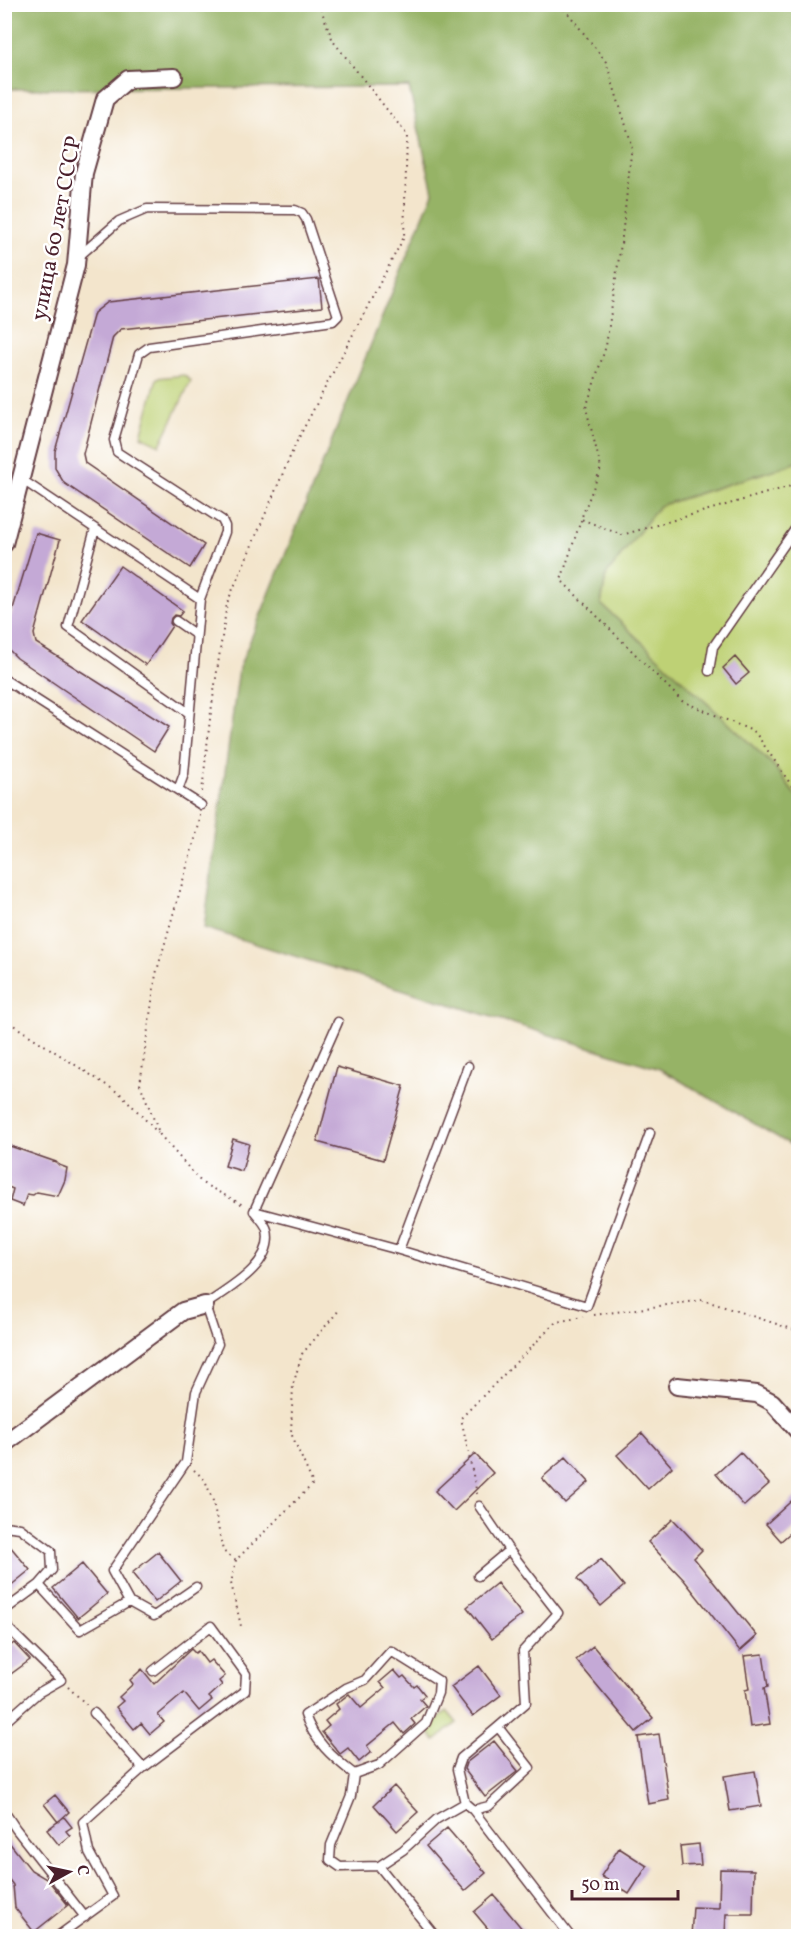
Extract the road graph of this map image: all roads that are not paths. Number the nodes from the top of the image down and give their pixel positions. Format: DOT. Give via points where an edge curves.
graph roads {
  1 [pos="174,77"];
  2 [pos="77,258"];
  3 [pos="21,479"];
  4 [pos="798,525"];
  5 [pos="95,529"];
  6 [pos="4,544"];
  7 [pos="200,599"];
  8 [pos="176,621"];
  9 [pos="196,635"];
  10 [pos="709,671"];
  11 [pos="4,679"];
  12 [pos="189,713"];
  13 [pos="178,790"];
  14 [pos="201,805"];
  15 [pos="338,1022"];
  16 [pos="468,1066"];
  17 [pos="650,1133"];
  18 [pos="254,1211"];
  19 [pos="399,1251"];
  20 [pos="205,1305"];
  21 [pos="677,1386"];
  22 [pos="798,1431"];
  23 [pos="4,1444"];
  24 [pos="479,1506"];
  25 [pos="4,1526"];
  26 [pos="509,1550"];
  27 [pos="478,1576"];
  28 [pos="39,1585"];
  29 [pos="196,1587"];
  30 [pos="129,1602"];
  31 [pos="4,1606"];
  32 [pos="4,1624"];
  33 [pos="153,1671"];
  34 [pos="94,1713"];
  35 [pos="4,1723"];
  36 [pos="498,1728"];
  37 [pos="143,1768"];
  38 [pos="354,1774"];
  39 [pos="465,1803"];
  40 [pos="473,1810"];
  41 [pos="4,1811"];
  42 [pos="379,1866"];
  43 [pos="85,1917"];
  44 [pos="4,1930"];
  45 [pos="10,1936"];
  46 [pos="58,1936"];
  47 [pos="435,1936"];
  48 [pos="570,1936"];
  1 -- 2 [label="street, улица 60 лет СССР" via="128,79 105,99 84,174"];
  2 -- 3 [label="street, улица 60 лет СССР"];
  2 -- 7 [label="lane" via="119,221 147,209 295,210 306,219 338,315 336,319 143,349 120,418 114,440 117,452 222,520 225,526"];
  3 -- 5 [label="lane"];
  3 -- 6 [label="street, улица 60 лет СССР"];
  4 -- 10 [label="lane" via="713,647"];
  5 -- 7 [label="lane"];
  5 -- 12 [label="lane" via="68,627"];
  7 -- 9 [label="lane"];
  8 -- 9 [label="lane"];
  9 -- 12 [label="lane"];
  11 -- 13 [label="lane"];
  12 -- 13 [label="lane" via="184,774"];
  13 -- 14 [label="lane"];
  15 -- 18 [label="lane"];
  16 -- 19 [label="lane"];
  17 -- 19 [label="lane" via="587,1306"];
  18 -- 19 [label="lane"];
  18 -- 20 [label="lane" via="267,1229 267,1246 255,1269"];
  20 -- 23 [label="street" via="183,1311"];
  20 -- 30 [label="lane" via="218,1344 196,1392 186,1462 112,1570"];
  21 -- 22 [label="street" via="757,1394 772,1402"];
  24 -- 26 [label="lane"];
  25 -- 28 [label="lane" via="20,1528 51,1551 52,1570"];
  26 -- 27 [label="lane"];
  26 -- 36 [label="lane" via="558,1613 523,1651 526,1703"];
  28 -- 30 [label="lane" via="80,1630"];
  28 -- 31 [label="lane" via="9,1607"];
  29 -- 30 [label="lane" via="154,1616"];
  32 -- 35 [label="lane" via="61,1680 38,1693"];
  33 -- 37 [label="lane" via="211,1626 246,1674 245,1691"];
  34 -- 37 [label="lane"];
  36 -- 39 [label="lane" via="461,1758 457,1769"];
  36 -- 40 [label="lane" via="530,1768 489,1806"];
  37 -- 43 [label="lane" via="83,1822 89,1852 113,1896"];
  38 -- 38 [label="lane" via="310,1732 305,1715 365,1680 391,1651 439,1681 438,1692 426,1722 379,1765"];
  38 -- 42 [label="lane" via="351,1796 331,1845 330,1860 340,1867"];
  39 -- 40 [label="lane"];
  39 -- 42 [label="lane" via="436,1819"];
  40 -- 48 [label="lane"];
  41 -- 43 [label="lane"];
  42 -- 47 [label="lane"];
  43 -- 46 [label="lane"];
  44 -- 45 [label="lane"];
}
